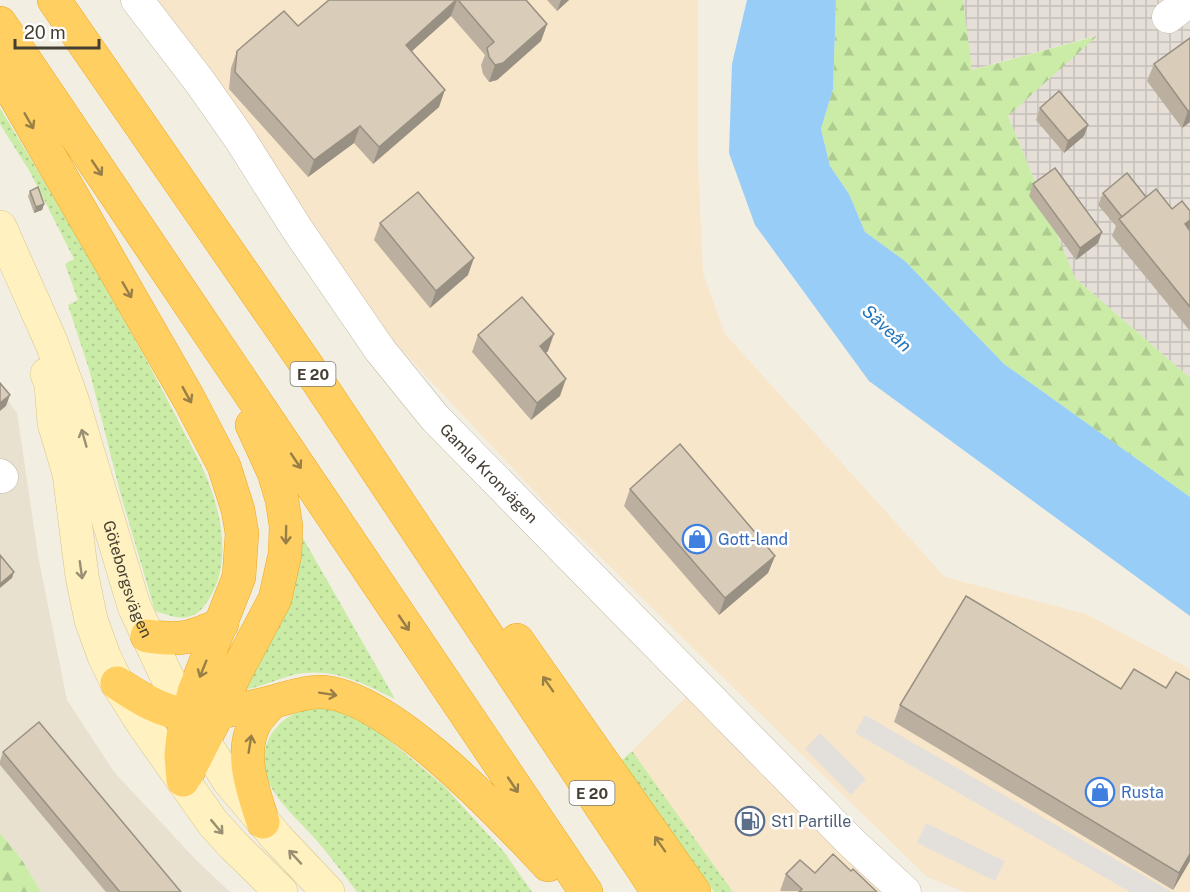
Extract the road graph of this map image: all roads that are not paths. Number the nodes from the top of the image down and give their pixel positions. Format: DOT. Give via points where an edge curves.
graph roads {
  1 [pos="54,0"];
  2 [pos="137,0"];
  3 [pos="0,23"];
  4 [pos="93,59"];
  5 [pos="0,70"];
  6 [pos="0,227"];
  7 [pos="157,256"];
  8 [pos="0,265"];
  9 [pos="222,624"];
  10 [pos="147,636"];
  11 [pos="117,683"];
  12 [pos="271,703"];
  13 [pos="204,723"];
  14 [pos="183,780"];
  15 [pos="262,822"];
  16 [pos="281,892"];
  17 [pos="328,892"];
  18 [pos="574,892"];
  19 [pos="586,892"];
  20 [pos="658,892"];
  21 [pos="694,892"];
  22 [pos="905,892"];
  1 -- 4 [label="highway, E 20"];
  2 -- 22 [label="street, Gamla Kronvägen" via="240,139 380,350 435,418 852,843"];
  3 -- 7 [label="highway, one-way"];
  4 -- 20 [label="highway, E 20" via="317,380"];
  21 -- 4 [label="highway, one-way" via="546,680"];
  5 -- 9 [label="highway, one-way" via="224,466 238,510 242,553 239,577"];
  10 -- 6 [label="street, Göteborgsvägen, one-way" via="134,606 73,402"];
  7 -- 13 [label="highway, one-way" via="255,430 274,473 286,526 285,554 274,599"];
  7 -- 19 [label="highway, one-way"];
  8 -- 11 [label="street, Göteborgsvägen, one-way" via="51,384 54,423 69,473 91,620"];
  9 -- 10 [label="highway" via="182,639"];
  9 -- 13 [label="highway, one-way" via="194,692"];
  10 -- 13 [label="street, Göteborgsvägen" via="167,676"];
  11 -- 13 [label="highway" via="144,701"];
  11 -- 14 [label="street, Göteborgsvägen"];
  12 -- 13 [label="highway"];
  15 -- 12 [label="highway, one-way" via="248,759 256,722"];
  12 -- 18 [label="highway, one-way" via="293,695 322,692 348,698 381,715 447,763"];
  13 -- 14 [label="highway" via="183,736"];
  13 -- 15 [label="street, Göteborgsvägen" via="229,781"];
  14 -- 16 [label="street, Göteborgsvägen, one-way" via="213,823"];
  17 -- 15 [label="street, Göteborgsvägen, one-way"];
}
